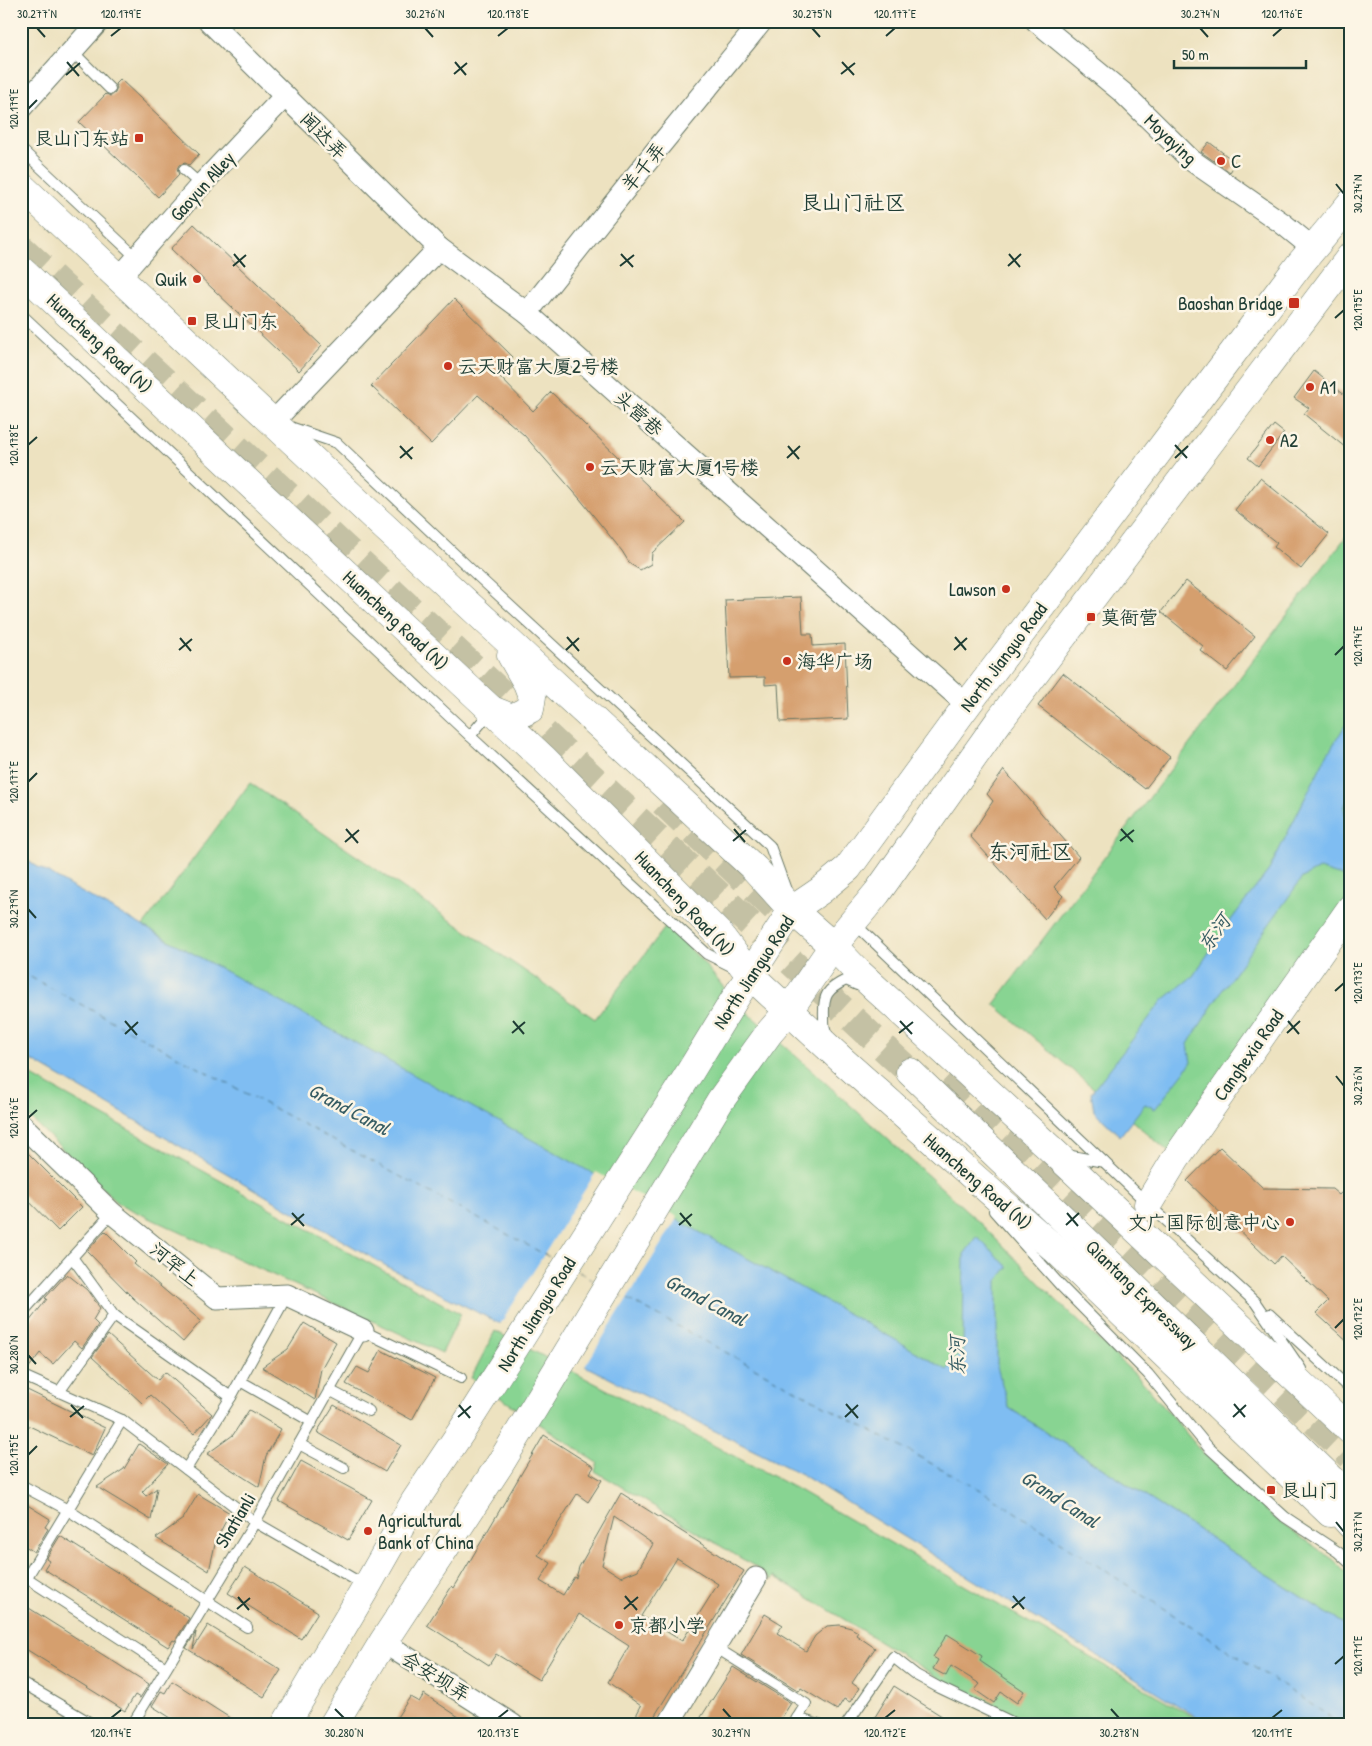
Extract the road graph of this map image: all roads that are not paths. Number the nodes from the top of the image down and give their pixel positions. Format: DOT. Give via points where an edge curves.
graph roads {
  1 [pos="99,21"];
  2 [pos="209,21"];
  3 [pos="762,21"];
  4 [pos="1036,21"];
  5 [pos="72,51"];
  6 [pos="110,89"];
  7 [pos="285,96"];
  8 [pos="21,108"];
  9 [pos="21,149"];
  10 [pos="184,170"];
  11 [pos="201,185"];
  12 [pos="21,186"];
  13 [pos="1351,203"];
  14 [pos="439,248"];
  15 [pos="1314,249"];
  16 [pos="1351,256"];
  17 [pos="128,267"];
  18 [pos="21,270"];
  19 [pos="21,314"];
  20 [pos="527,314"];
  21 [pos="273,422"];
  22 [pos="499,633"];
  23 [pos="967,705"];
  24 [pos="492,710"];
  25 [pos="470,736"];
  26 [pos="792,910"];
  27 [pos="1350,911"];
  28 [pos="852,922"];
  29 [pos="833,946"];
  30 [pos="750,975"];
  31 [pos="897,1007"];
  32 [pos="789,1010"];
  33 [pos="843,1061"];
  34 [pos="910,1072"];
  35 [pos="21,1124"];
  36 [pos="925,1134"];
  37 [pos="1055,1153"];
  38 [pos="1105,1162"];
  39 [pos="1148,1204"];
  40 [pos="112,1213"];
  41 [pos="72,1258"];
  42 [pos="287,1296"];
  43 [pos="1256,1302"];
  44 [pos="1158,1309"];
  45 [pos="21,1314"];
  46 [pos="114,1315"];
  47 [pos="363,1331"];
  48 [pos="21,1375"];
  49 [pos="461,1378"];
  50 [pos="240,1381"];
  51 [pos="330,1390"];
  52 [pos="1351,1390"];
  53 [pos="59,1392"];
  54 [pos="231,1397"];
  55 [pos="369,1411"];
  56 [pos="122,1420"];
  57 [pos="312,1422"];
  58 [pos="1341,1422"];
  59 [pos="299,1444"];
  60 [pos="186,1468"];
  61 [pos="344,1468"];
  62 [pos="21,1485"];
  63 [pos="1351,1498"];
  64 [pos="68,1510"];
  65 [pos="255,1522"];
  66 [pos="1351,1525"];
  67 [pos="1351,1532"];
  68 [pos="1351,1564"];
  69 [pos="24,1576"];
  70 [pos="756,1578"];
  71 [pos="367,1586"];
  72 [pos="21,1587"];
  73 [pos="206,1601"];
  74 [pos="247,1627"];
  75 [pos="383,1642"];
  76 [pos="715,1647"];
  77 [pos="166,1668"];
  78 [pos="21,1682"];
  79 [pos="795,1721"];
  80 [pos="94,1725"];
  81 [pos="132,1725"];
  82 [pos="285,1725"];
  83 [pos="332,1725"];
  84 [pos="513,1725"];
  85 [pos="668,1725"];
  86 [pos="819,1725"];
  87 [pos="846,1725"];
  88 [pos="1018,1725"];
  1 -- 5 [label="street"];
  2 -- 7 [label="street, 闻达弄"];
  3 -- 20 [label="street, 羊千弄"];
  4 -- 15 [label="street, Moyaying" via="1122,92 1191,160"];
  5 -- 6 [label="lane"];
  5 -- 8 [label="street"];
  7 -- 11 [label="street, Gaoyun Alley"];
  7 -- 14 [label="street, 闻达弄"];
  9 -- 17 [label="lane"];
  10 -- 11 [label="lane"];
  11 -- 17 [label="street, Gaoyun Alley"];
  12 -- 17 [label="main road"];
  13 -- 15 [label="main road, North Jianguo Road"];
  14 -- 20 [label="street, 头营巷"];
  14 -- 21 [label="street"];
  15 -- 23 [label="main road, North Jianguo Road"];
  16 -- 28 [label="main road, North Jianguo Road" via="999,721 877,893"];
  17 -- 21 [label="main road"];
  18 -- 24 [label="main road, Huancheng Road (N)"];
  19 -- 25 [label="lane"];
  20 -- 23 [label="street, 头营巷"];
  21 -- 22 [label="main road"];
  21 -- 26 [label="lane" via="337,443 770,846"];
  22 -- 24 [label="main road" via="532,696 530,709 512,718"];
  22 -- 26 [label="main road" via="755,869"];
  23 -- 26 [label="main road, North Jianguo Road" via="848,868"];
  24 -- 25 [label="lane"];
  24 -- 30 [label="main road, Huancheng Road (N)" via="719,934"];
  25 -- 30 [label="lane" via="708,954"];
  26 -- 29 [label="main road"];
  26 -- 30 [label="main road, North Jianguo Road"];
  27 -- 39 [label="main road, Canghexia Road" via="1176,1158"];
  28 -- 29 [label="main road, North Jianguo Road"];
  28 -- 38 [label="lane"];
  29 -- 31 [label="main road"];
  29 -- 32 [label="main road, North Jianguo Road"];
  30 -- 32 [label="main road, Huancheng Road (N)"];
  30 -- 71 [label="main road, North Jianguo Road" via="415,1501"];
  31 -- 33 [label="lane" via="846,980 833,986 823,1001 824,1029"];
  31 -- 37 [label="main road"];
  32 -- 33 [label="main road, Huancheng Road (N)"];
  32 -- 75 [label="main road, North Jianguo Road" via="720,1101 500,1464"];
  33 -- 36 [label="main road, Huancheng Road (N)"];
  34 -- 44 [label="main road, Qiantang Expressway"];
  35 -- 40 [label="street, 河罕上"];
  36 -- 67 [label="main road, Huancheng Road (N)" via="1055,1249"];
  36 -- 68 [label="lane" via="1060,1285 1148,1374 1208,1447 1285,1517"];
  37 -- 38 [label="lane"];
  37 -- 58 [label="main road"];
  38 -- 39 [label="lane"];
  39 -- 43 [label="lane"];
  40 -- 41 [label="lane"];
  40 -- 42 [label="street, 河罕上" via="217,1298"];
  41 -- 45 [label="lane"];
  41 -- 46 [label="lane"];
  42 -- 47 [label="street, 河罕上"];
  42 -- 50 [label="lane"];
  43 -- 52 [label="lane"];
  43 -- 58 [label="lane"];
  44 -- 63 [label="main road, Qiantang Expressway"];
  44 -- 66 [label="main road"];
  46 -- 53 [label="lane"];
  46 -- 54 [label="lane"];
  47 -- 49 [label="lane"];
  47 -- 51 [label="lane, Shatianli"];
  48 -- 53 [label="lane"];
  50 -- 54 [label="lane"];
  50 -- 57 [label="lane"];
  51 -- 55 [label="lane"];
  51 -- 57 [label="lane, Shatianli"];
  53 -- 56 [label="lane"];
  54 -- 60 [label="lane"];
  56 -- 60 [label="lane"];
  56 -- 64 [label="lane"];
  57 -- 59 [label="lane, Shatianli"];
  59 -- 61 [label="lane"];
  59 -- 65 [label="lane, Shatianli"];
  60 -- 65 [label="lane"];
  62 -- 64 [label="lane"];
  64 -- 69 [label="lane"];
  64 -- 73 [label="lane"];
  65 -- 71 [label="lane"];
  65 -- 73 [label="lane, Shatianli"];
  69 -- 72 [label="lane"];
  69 -- 77 [label="lane"];
  70 -- 76 [label="street"];
  71 -- 82 [label="main road, North Jianguo Road"];
  73 -- 74 [label="lane"];
  73 -- 77 [label="lane, Shatianli"];
  75 -- 83 [label="main road, North Jianguo Road"];
  75 -- 84 [label="street, 会安坝弄"];
  76 -- 79 [label="lane" via="806,1704"];
  76 -- 85 [label="street"];
  77 -- 81 [label="lane, Shatianli"];
  78 -- 80 [label="lane"];
  79 -- 86 [label="lane"];
  87 -- 88 [label="lane" via="893,1656 938,1687"];
}
